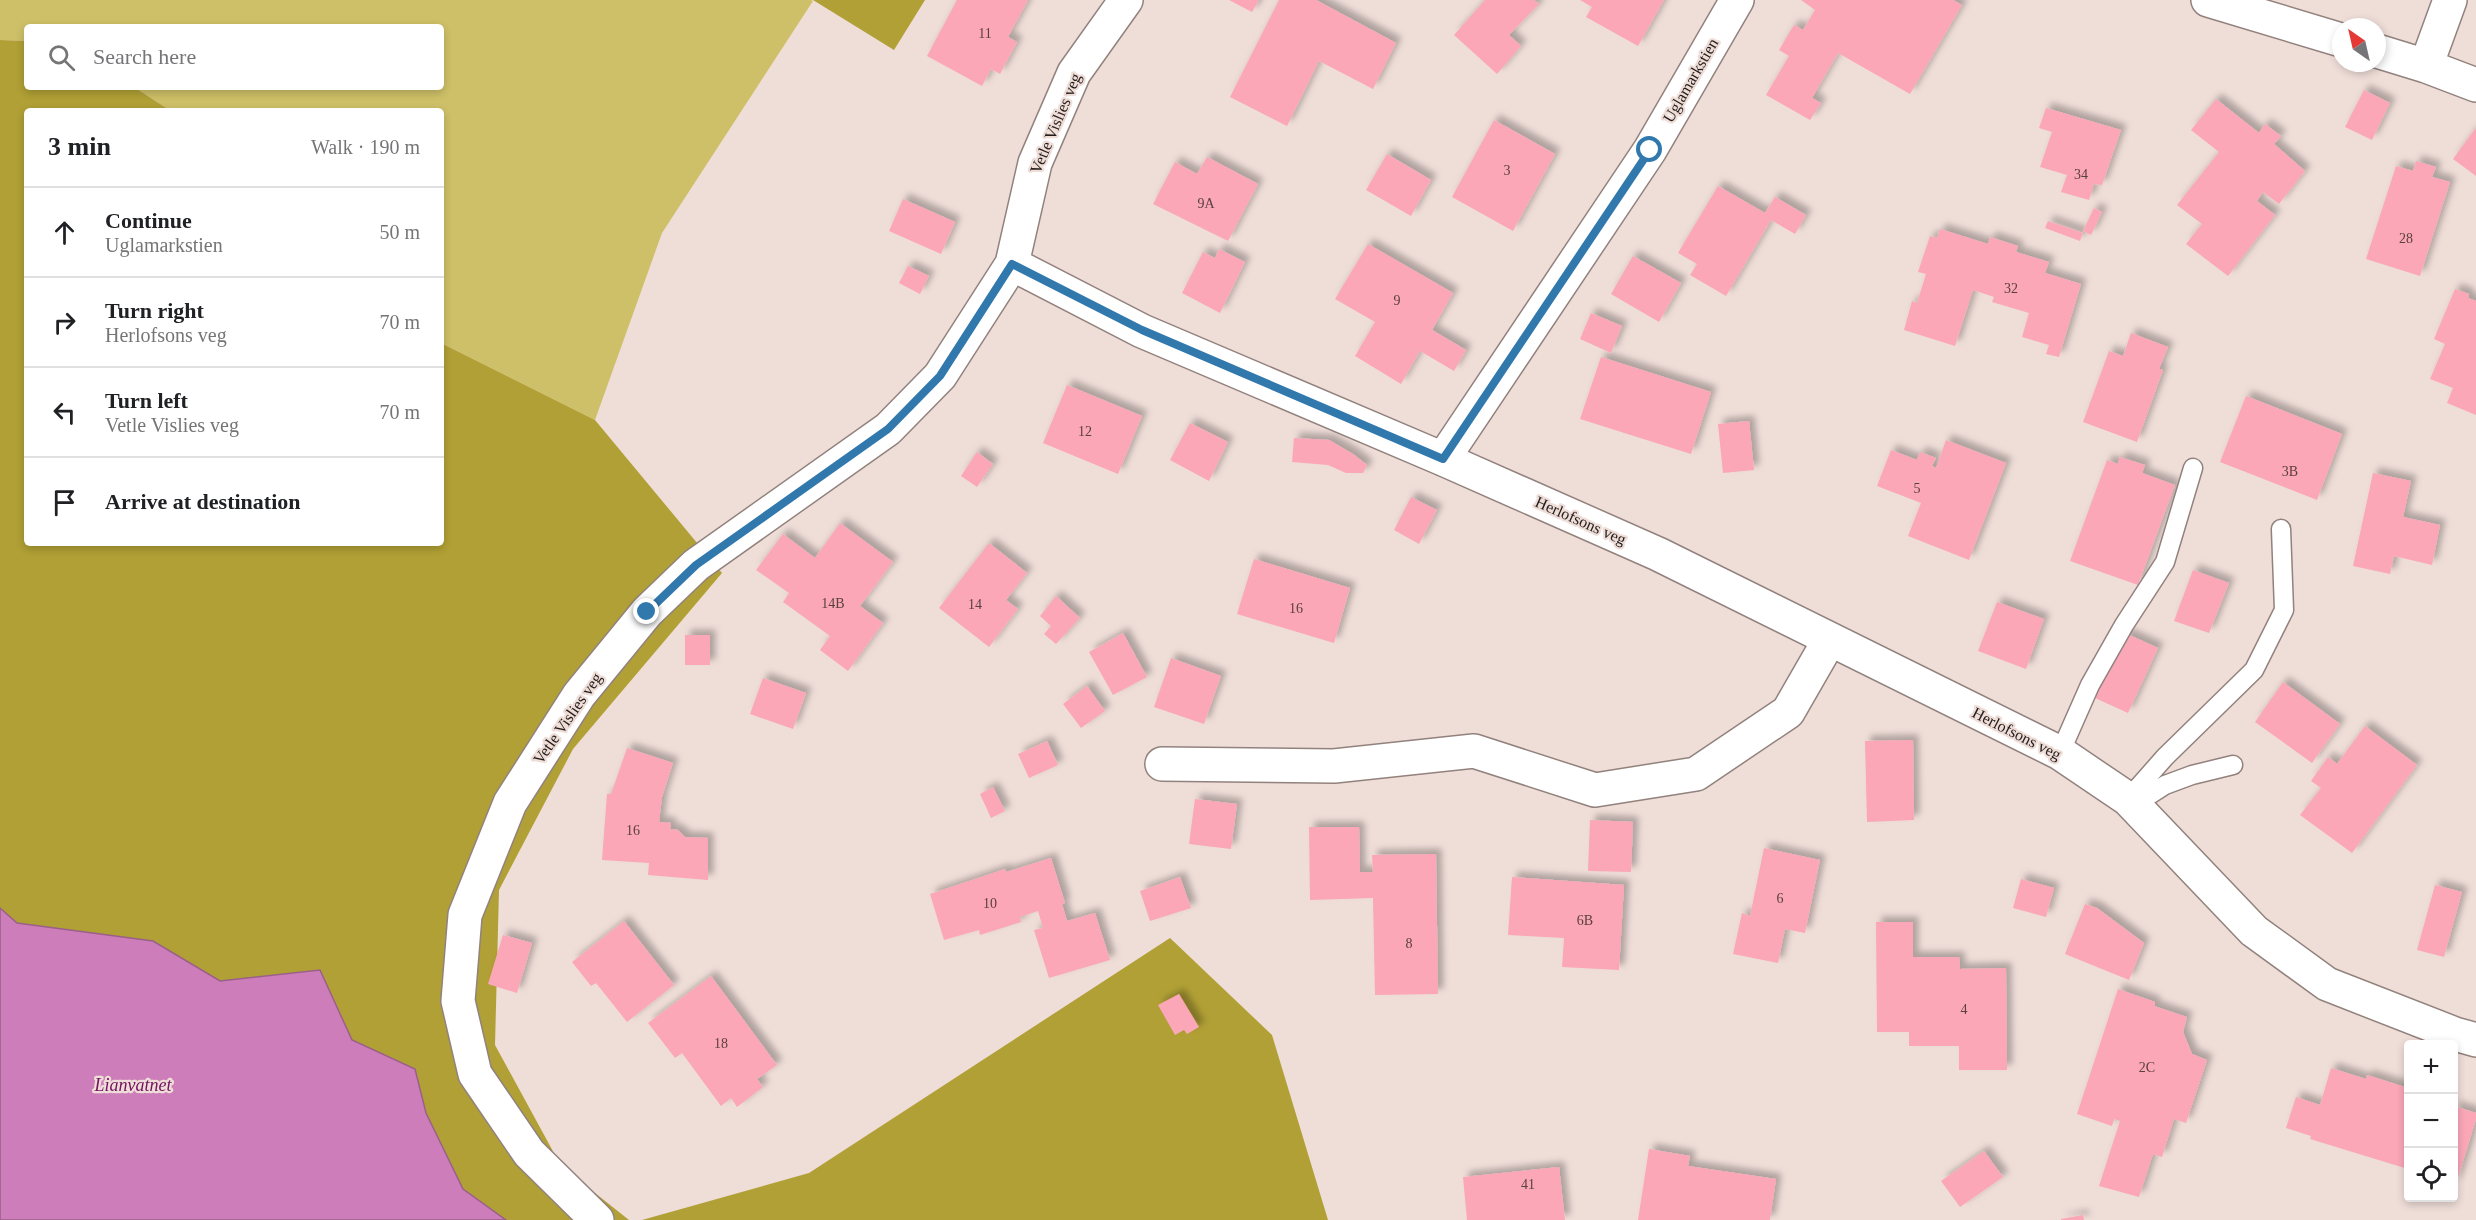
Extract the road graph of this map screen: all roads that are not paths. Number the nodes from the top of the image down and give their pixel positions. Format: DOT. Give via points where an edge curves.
graph roads {
  1 [pos="1126,0"];
  2 [pos="1737,0"];
  3 [pos="2208,0"];
  4 [pos="2450,0"];
  5 [pos="2332,37"];
  6 [pos="2386,54"];
  7 [pos="2426,66"];
  8 [pos="2476,85"];
  9 [pos="1012,264"];
  10 [pos="1443,459"];
  11 [pos="2193,468"];
  12 [pos="2281,529"];
  13 [pos="1830,639"];
  14 [pos="2060,753"];
  15 [pos="1162,764"];
  16 [pos="2233,765"];
  17 [pos="2131,802"];
  18 [pos="2476,1040"];
  19 [pos="597,1220"];
  1 -- 9 [label="street, Vetle Vislies veg" via="1074,73 1039,153"];
  2 -- 10 [label="street, Uglamarkstien" via="1650,150"];
  3 -- 5 [label="street"];
  4 -- 7 [label="street"];
  6 -- 7 [label="street"];
  7 -- 8 [label="street"];
  9 -- 10 [label="street, Herlofsons veg" via="1142,330"];
  9 -- 19 [label="street, Vetle Vislies veg" via="940,376 888,429 696,565 647,612 579,694 510,803 465,915 458,1001 475,1074 529,1153"];
  10 -- 13 [label="street, Herlofsons veg" via="1658,554"];
  11 -- 14 [label="lane" via="2165,562 2090,685"];
  12 -- 17 [label="lane" via="2284,610 2254,670 2166,757"];
  13 -- 14 [label="street, Herlofsons veg"];
  13 -- 15 [label="street" via="1788,712 1696,774 1596,790 1474,751 1334,766"];
  14 -- 17 [label="street, Herlofsons veg"];
  16 -- 17 [label="lane" via="2192,775"];
  17 -- 18 [label="street, Herlofsons veg" via="2254,931 2326,984"];
}
